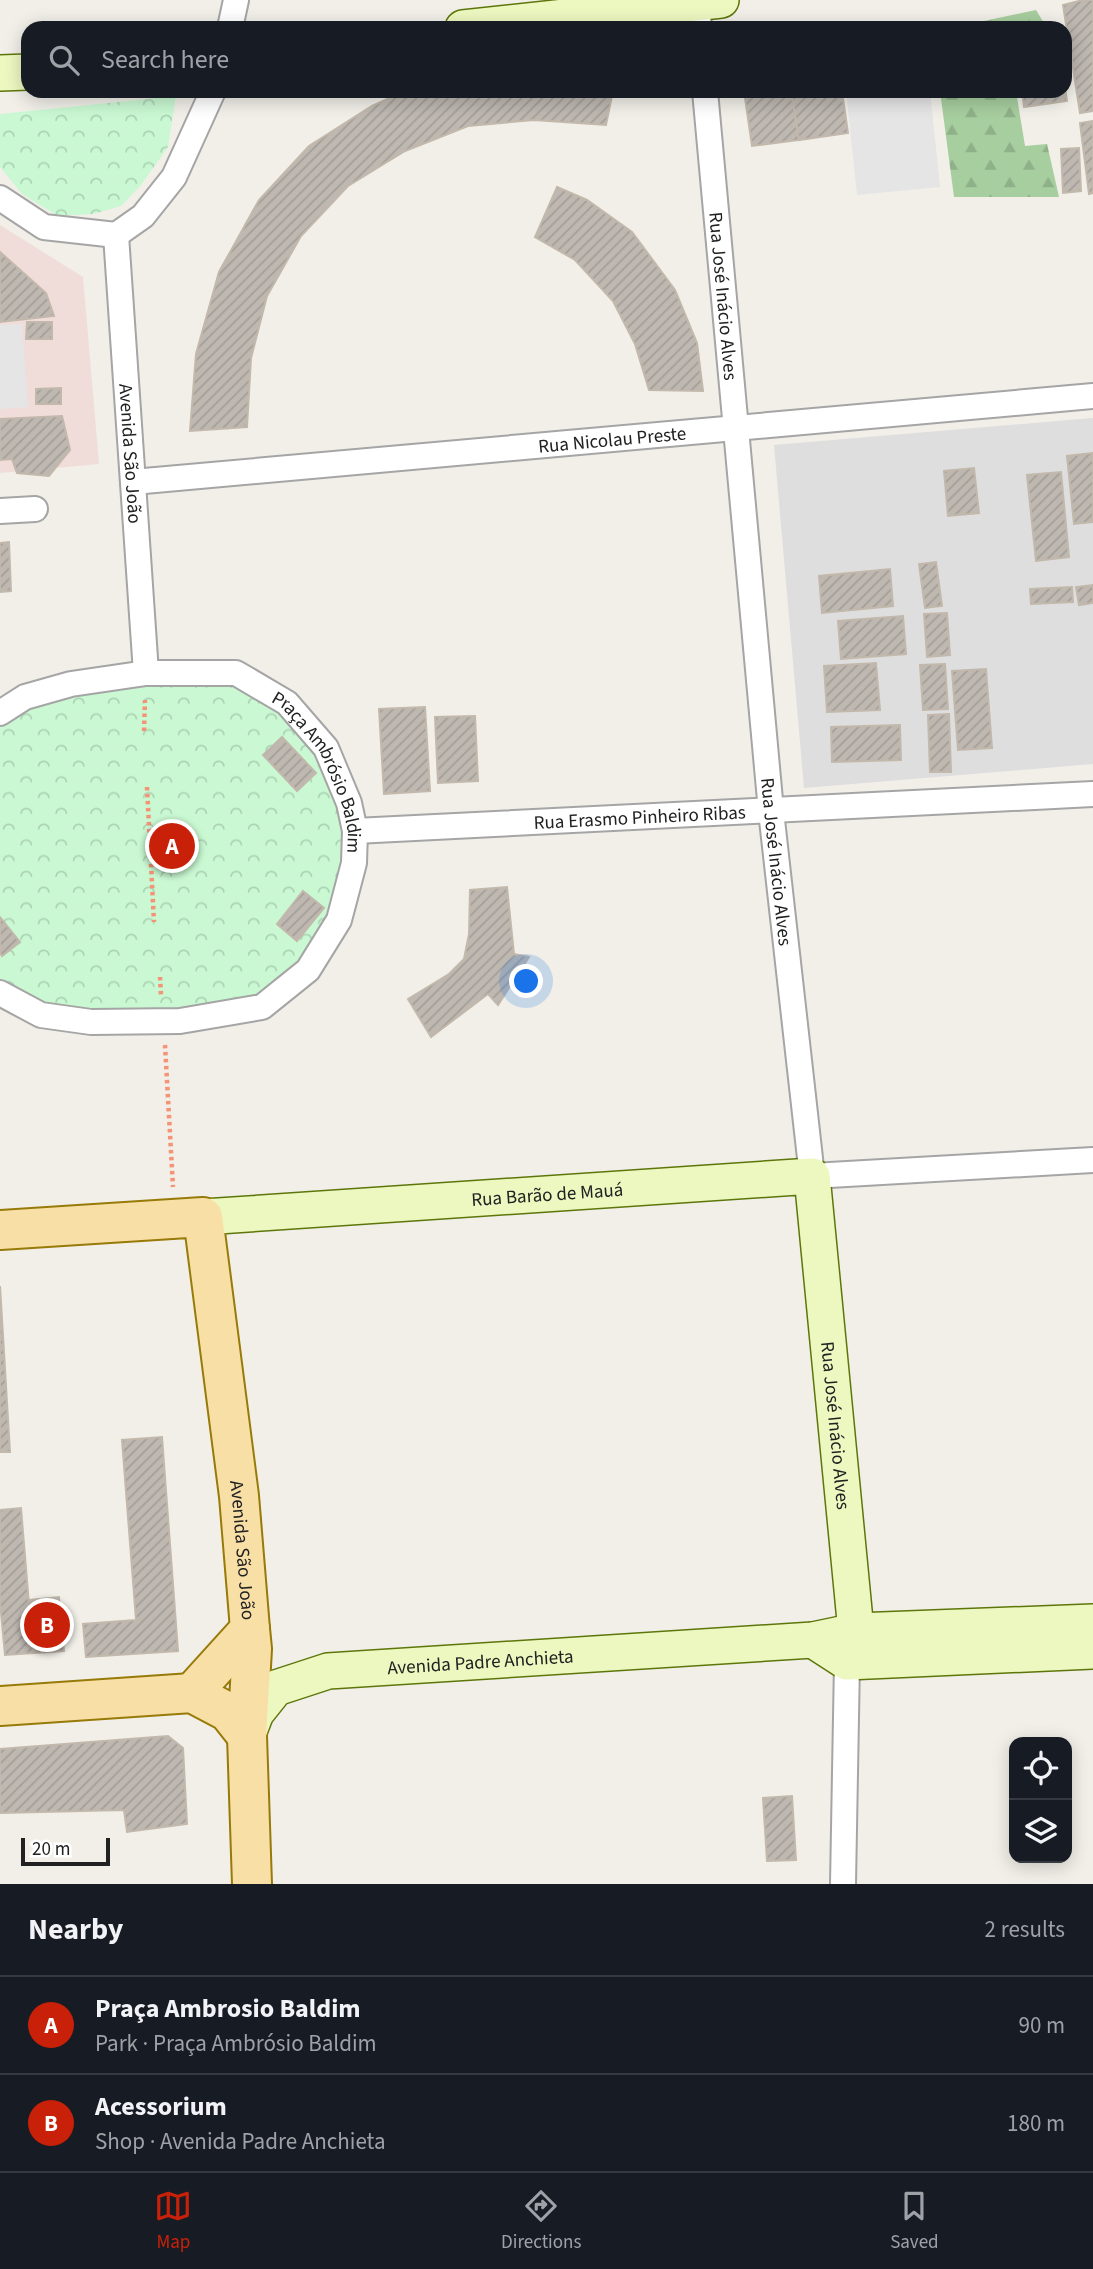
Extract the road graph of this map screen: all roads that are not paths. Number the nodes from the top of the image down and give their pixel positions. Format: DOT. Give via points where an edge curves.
graph roads {
  1 [pos="236,0"];
  2 [pos="704,8"];
  3 [pos="232,21"];
  4 [pos="547,21"];
  5 [pos="21,72"];
  6 [pos="0,73"];
  7 [pos="210,98"];
  8 [pos="706,98"];
  9 [pos="0,198"];
  10 [pos="116,235"];
  11 [pos="1093,396"];
  12 [pos="735,429"];
  13 [pos="133,482"];
  14 [pos="35,509"];
  15 [pos="0,511"];
  16 [pos="146,673"];
  17 [pos="0,713"];
  18 [pos="1093,794"];
  19 [pos="771,811"];
  20 [pos="355,831"];
  21 [pos="0,993"];
  22 [pos="1093,1160"];
  23 [pos="812,1176"];
  24 [pos="189,1218"];
  25 [pos="0,1230"];
  26 [pos="1093,1622"];
  27 [pos="250,1629"];
  28 [pos="851,1646"];
  29 [pos="1093,1651"];
  30 [pos="192,1693"];
  31 [pos="0,1706"];
  32 [pos="247,1736"];
  33 [pos="252,1884"];
  34 [pos="843,1884"];
  1 -- 3 [label="street"];
  2 -- 4 [label="main road"];
  5 -- 6 [label="main road"];
  7 -- 10 [label="street" via="174,177 143,216"];
  8 -- 12 [label="street, Rua José Inácio Alves"];
  9 -- 10 [label="street" via="44,227"];
  10 -- 13 [label="street, Avenida São João"];
  11 -- 12 [label="street, Rua Nicolau Preste"];
  12 -- 13 [label="street, Rua Nicolau Preste"];
  12 -- 19 [label="street, Rua José Inácio Alves"];
  13 -- 16 [label="street, Avenida São João"];
  14 -- 15 [label="street"];
  16 -- 17 [label="street, Praça Ambrósio Baldim" via="71,684 25,697"];
  16 -- 20 [label="street, Praça Ambrósio Baldim" via="236,673 287,704 326,748 349,803"];
  18 -- 19 [label="street, Rua Erasmo Pinheiro Ribas"];
  19 -- 20 [label="street, Rua Erasmo Pinheiro Ribas"];
  19 -- 23 [label="street, Rua José Inácio Alves"];
  20 -- 21 [label="street, Praça Ambrósio Baldim" via="354,863 339,920 308,970 262,1007 180,1021 92,1022 41,1015"];
  22 -- 23 [label="street, Rua Barão de Mauá"];
  23 -- 24 [label="main road, Rua Barão de Mauá"];
  23 -- 28 [label="main road, Rua José Inácio Alves"];
  24 -- 25 [label="main road, Rua Barão de Mauá"];
  24 -- 27 [label="main road, Avenida São João" via="239,1496"];
  26 -- 28 [label="main road, Avenida Padre Anchieta"];
  27 -- 30 [label="main road"];
  27 -- 32 [label="main road, Avenida São João"];
  28 -- 29 [label="main road, Avenida Padre Anchieta"];
  28 -- 32 [label="main road, Avenida Padre Anchieta" via="813,1640 328,1671 276,1688 256,1713"];
  28 -- 34 [label="street"];
  30 -- 31 [label="main road"];
  30 -- 32 [label="main road" via="228,1713"];
  32 -- 33 [label="main road, Avenida São João"];
}
